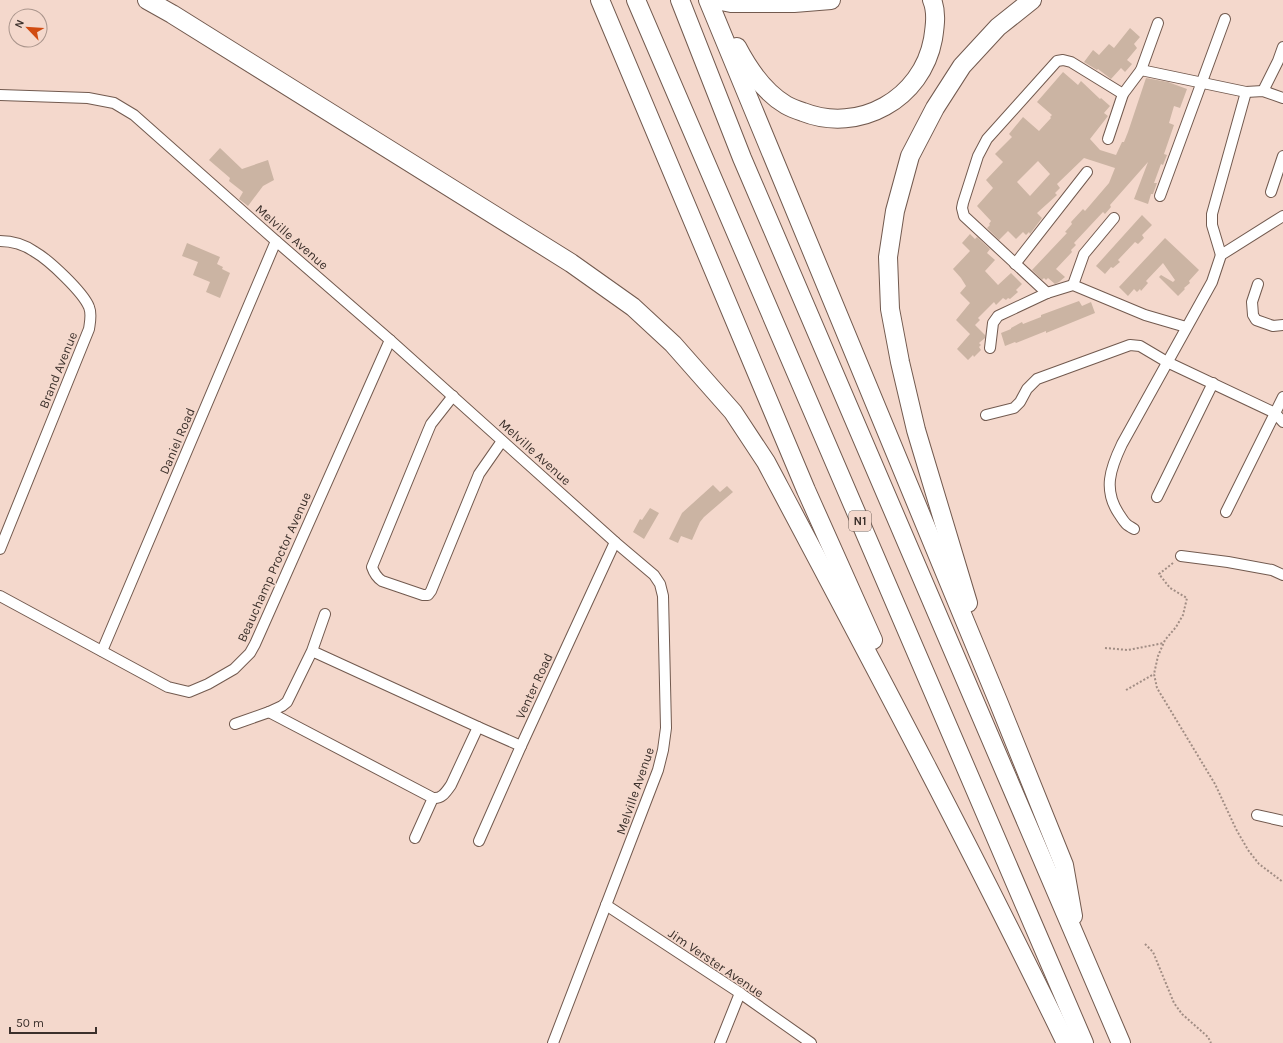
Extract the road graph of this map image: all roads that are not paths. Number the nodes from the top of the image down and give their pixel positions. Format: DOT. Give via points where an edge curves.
graph roads {
  1 [pos="147,0"];
  2 [pos="600,0"];
  3 [pos="636,0"];
  4 [pos="680,0"];
  5 [pos="708,0"];
  6 [pos="715,0"];
  7 [pos="831,0"];
  8 [pos="932,0"];
  9 [pos="1032,0"];
  10 [pos="1224,19"];
  11 [pos="1158,23"];
  12 [pos="1283,47"];
  13 [pos="1141,70"];
  14 [pos="1202,83"];
  15 [pos="1263,91"];
  16 [pos="1246,92"];
  17 [pos="1123,94"];
  18 [pos="0,95"];
  19 [pos="1283,98"];
  20 [pos="1108,139"];
  21 [pos="1283,156"];
  22 [pos="1087,172"];
  23 [pos="1271,192"];
  24 [pos="1160,196"];
  25 [pos="1283,216"];
  26 [pos="1114,218"];
  27 [pos="0,241"];
  28 [pos="276,241"];
  29 [pos="1221,255"];
  30 [pos="1015,264"];
  31 [pos="1258,284"];
  32 [pos="1073,285"];
  33 [pos="1047,293"];
  34 [pos="1283,325"];
  35 [pos="1186,327"];
  36 [pos="390,340"];
  37 [pos="990,348"];
  38 [pos="1167,362"];
  39 [pos="1213,383"];
  40 [pos="453,396"];
  41 [pos="1283,397"];
  42 [pos="1276,413"];
  43 [pos="986,415"];
  44 [pos="1283,422"];
  45 [pos="502,441"];
  46 [pos="1157,497"];
  47 [pos="1226,512"];
  48 [pos="1134,529"];
  49 [pos="615,542"];
  50 [pos="0,549"];
  51 [pos="1181,556"];
  52 [pos="1283,575"];
  53 [pos="0,596"];
  54 [pos="325,614"];
  55 [pos="102,651"];
  56 [pos="312,651"];
  57 [pos="998,701"];
  58 [pos="269,712"];
  59 [pos="235,724"];
  60 [pos="478,727"];
  61 [pos="521,746"];
  62 [pos="939,789"];
  63 [pos="433,798"];
  64 [pos="1257,815"];
  65 [pos="1283,821"];
  66 [pos="416,838"];
  67 [pos="479,841"];
  68 [pos="606,905"];
  69 [pos="1079,946"];
  70 [pos="740,993"];
  71 [pos="553,1043"];
  72 [pos="720,1043"];
  73 [pos="811,1043"];
  74 [pos="1066,1043"];
  75 [pos="1084,1043"];
  76 [pos="1121,1043"];
  1 -- 62 [label="highway" via="572,263 632,307 673,344 733,412 766,462"];
  2 -- 62 [label="highway" via="806,490"];
  3 -- 75 [label="highway, N1"];
  4 -- 69 [label="highway" via="745,165"];
  5 -- 57 [label="highway"];
  6 -- 7 [label="highway" via="731,3 794,3"];
  6 -- 8 [label="highway" via="744,60 765,89 786,106 813,116 834,119 856,118 880,109 899,98 915,81 926,64 932,46 936,25"];
  9 -- 57 [label="highway" via="998,27 962,66 935,108 910,156 895,211 888,257 890,309 916,430"];
  10 -- 14 [label="street"];
  11 -- 13 [label="street"];
  12 -- 15 [label="street"];
  13 -- 14 [label="street"];
  13 -- 17 [label="street"];
  14 -- 16 [label="street"];
  14 -- 24 [label="street"];
  15 -- 16 [label="street"];
  15 -- 19 [label="street"];
  16 -- 29 [label="street" via="1212,214 1212,225"];
  17 -- 20 [label="street"];
  17 -- 30 [label="street" via="1071,62 1057,61 987,139 978,156 962,208 964,216"];
  18 -- 28 [label="street, Melville Avenue" via="88,98 114,103 128,110"];
  21 -- 23 [label="street"];
  22 -- 30 [label="street"];
  25 -- 29 [label="street"];
  26 -- 32 [label="street" via="1084,254"];
  27 -- 50 [label="street, Brand Avenue" via="23,245 36,252 83,297 90,308 90,319"];
  28 -- 36 [label="street, Melville Avenue"];
  28 -- 55 [label="street, Daniel Road"];
  29 -- 35 [label="street" via="1212,282"];
  30 -- 33 [label="street"];
  31 -- 34 [label="street" via="1252,302 1256,320 1273,326"];
  32 -- 33 [label="street"];
  32 -- 35 [label="street" via="1145,315"];
  33 -- 37 [label="street" via="998,316 993,322"];
  35 -- 38 [label="street"];
  36 -- 40 [label="street, Melville Avenue"];
  36 -- 55 [label="street, Beauchamp Proctor Avenue" via="250,653 234,668 189,692 168,687"];
  38 -- 39 [label="street"];
  38 -- 43 [label="street" via="1140,346 1130,345 1037,379 1014,408"];
  38 -- 48 [label="street" via="1115,458 1110,477 1110,496 1115,508 1126,525"];
  39 -- 42 [label="street"];
  39 -- 46 [label="street"];
  40 -- 45 [label="street, Melville Avenue"];
  40 -- 45 [label="street" via="431,424 425,438 372,567 377,578 428,595 480,474"];
  41 -- 42 [label="street"];
  42 -- 44 [label="street"];
  42 -- 47 [label="street"];
  45 -- 49 [label="street, Melville Avenue"];
  49 -- 61 [label="street, Venter Road"];
  49 -- 68 [label="street, Melville Avenue" via="654,575 660,584 663,596 666,728 664,750 658,770"];
  51 -- 52 [label="street" via="1272,570"];
  53 -- 55 [label="street, Beauchamp Proctor Avenue"];
  54 -- 56 [label="street"];
  56 -- 58 [label="street" via="287,702"];
  56 -- 60 [label="street"];
  57 -- 69 [label="highway" via="1064,865"];
  58 -- 59 [label="street"];
  58 -- 63 [label="street"];
  60 -- 61 [label="street"];
  60 -- 63 [label="street" via="451,786 439,798"];
  61 -- 67 [label="street, Venter Road"];
  62 -- 74 [label="highway"];
  63 -- 66 [label="street"];
  64 -- 65 [label="street"];
  68 -- 70 [label="street, Jim Verster Avenue"];
  68 -- 71 [label="street, Melville Avenue"];
  69 -- 76 [label="highway"];
  70 -- 72 [label="street"];
  70 -- 73 [label="street, Jim Verster Avenue"];
}
